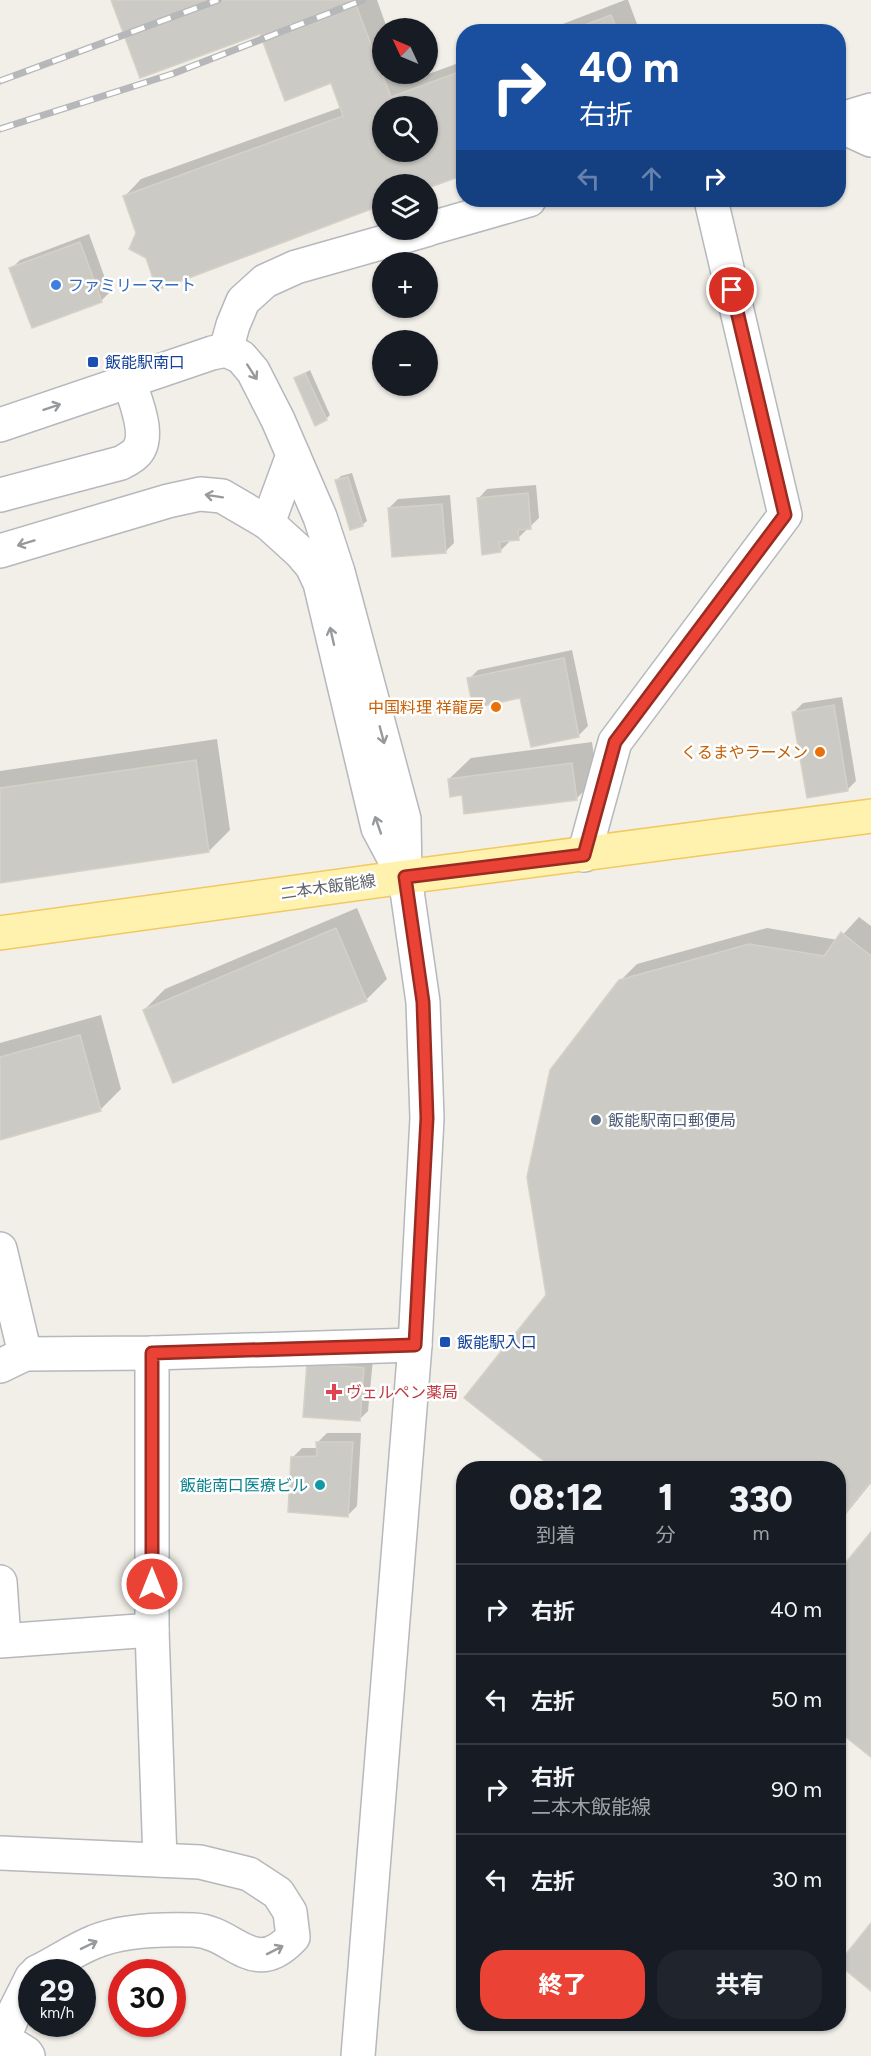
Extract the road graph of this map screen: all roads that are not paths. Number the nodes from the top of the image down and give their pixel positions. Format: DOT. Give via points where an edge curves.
graph roads {
  1 [pos="871,110"];
  2 [pos="846,118"];
  3 [pos="846,129"];
  4 [pos="871,140"];
  5 [pos="504,207"];
  6 [pos="713,207"];
  7 [pos="438,226"];
  8 [pos="389,240"];
  9 [pos="226,350"];
  10 [pos="129,381"];
  11 [pos="0,425"];
  12 [pos="293,455"];
  13 [pos="0,495"];
  14 [pos="268,523"];
  15 [pos="0,550"];
  16 [pos="871,816"];
  17 [pos="584,855"];
  18 [pos="405,877"];
  19 [pos="0,933"];
  20 [pos="0,1249"];
  21 [pos="415,1345"];
  22 [pos="152,1353"];
  23 [pos="13,1360"];
  24 [pos="0,1582"];
  25 [pos="152,1630"];
  26 [pos="2,1641"];
  27 [pos="0,1853"];
  28 [pos="160,1860"];
  29 [pos="61,1959"];
  30 [pos="359,2047"];
  1 -- 2 [label="street"];
  3 -- 4 [label="street"];
  5 -- 7 [label="street"];
  6 -- 17 [label="street" via="785,515 615,742"];
  8 -- 9 [label="street" via="296,267 264,281 243,301"];
  9 -- 10 [label="street"];
  9 -- 12 [label="street, one-way" via="241,357 253,371"];
  11 -- 10 [label="street, one-way"];
  10 -- 13 [label="street" via="142,417 142,438 136,454 121,463"];
  12 -- 14 [label="street"];
  12 -- 18 [label="street, one-way" via="338,572 404,819"];
  14 -- 15 [label="street, one-way" via="222,496 200,494"];
  18 -- 14 [label="street, one-way" via="378,828 320,583 301,553"];
  16 -- 17 [label="main road, 二本木飯能線"];
  17 -- 18 [label="main road, 二本木飯能線"];
  18 -- 19 [label="main road, 二本木飯能線"];
  18 -- 21 [label="street" via="423,1002 427,1118"];
  20 -- 23 [label="street"];
  21 -- 22 [label="street"];
  21 -- 30 [label="street"];
  22 -- 23 [label="street"];
  22 -- 25 [label="street"];
  24 -- 26 [label="street"];
  25 -- 26 [label="street"];
  25 -- 28 [label="street"];
  27 -- 28 [label="street"];
  29 -- 28 [label="street, one-way" via="95,1941 133,1932 196,1930 249,1953 266,1955 281,1949 292,1936 290,1912 278,1893 249,1874 200,1862"];
}
